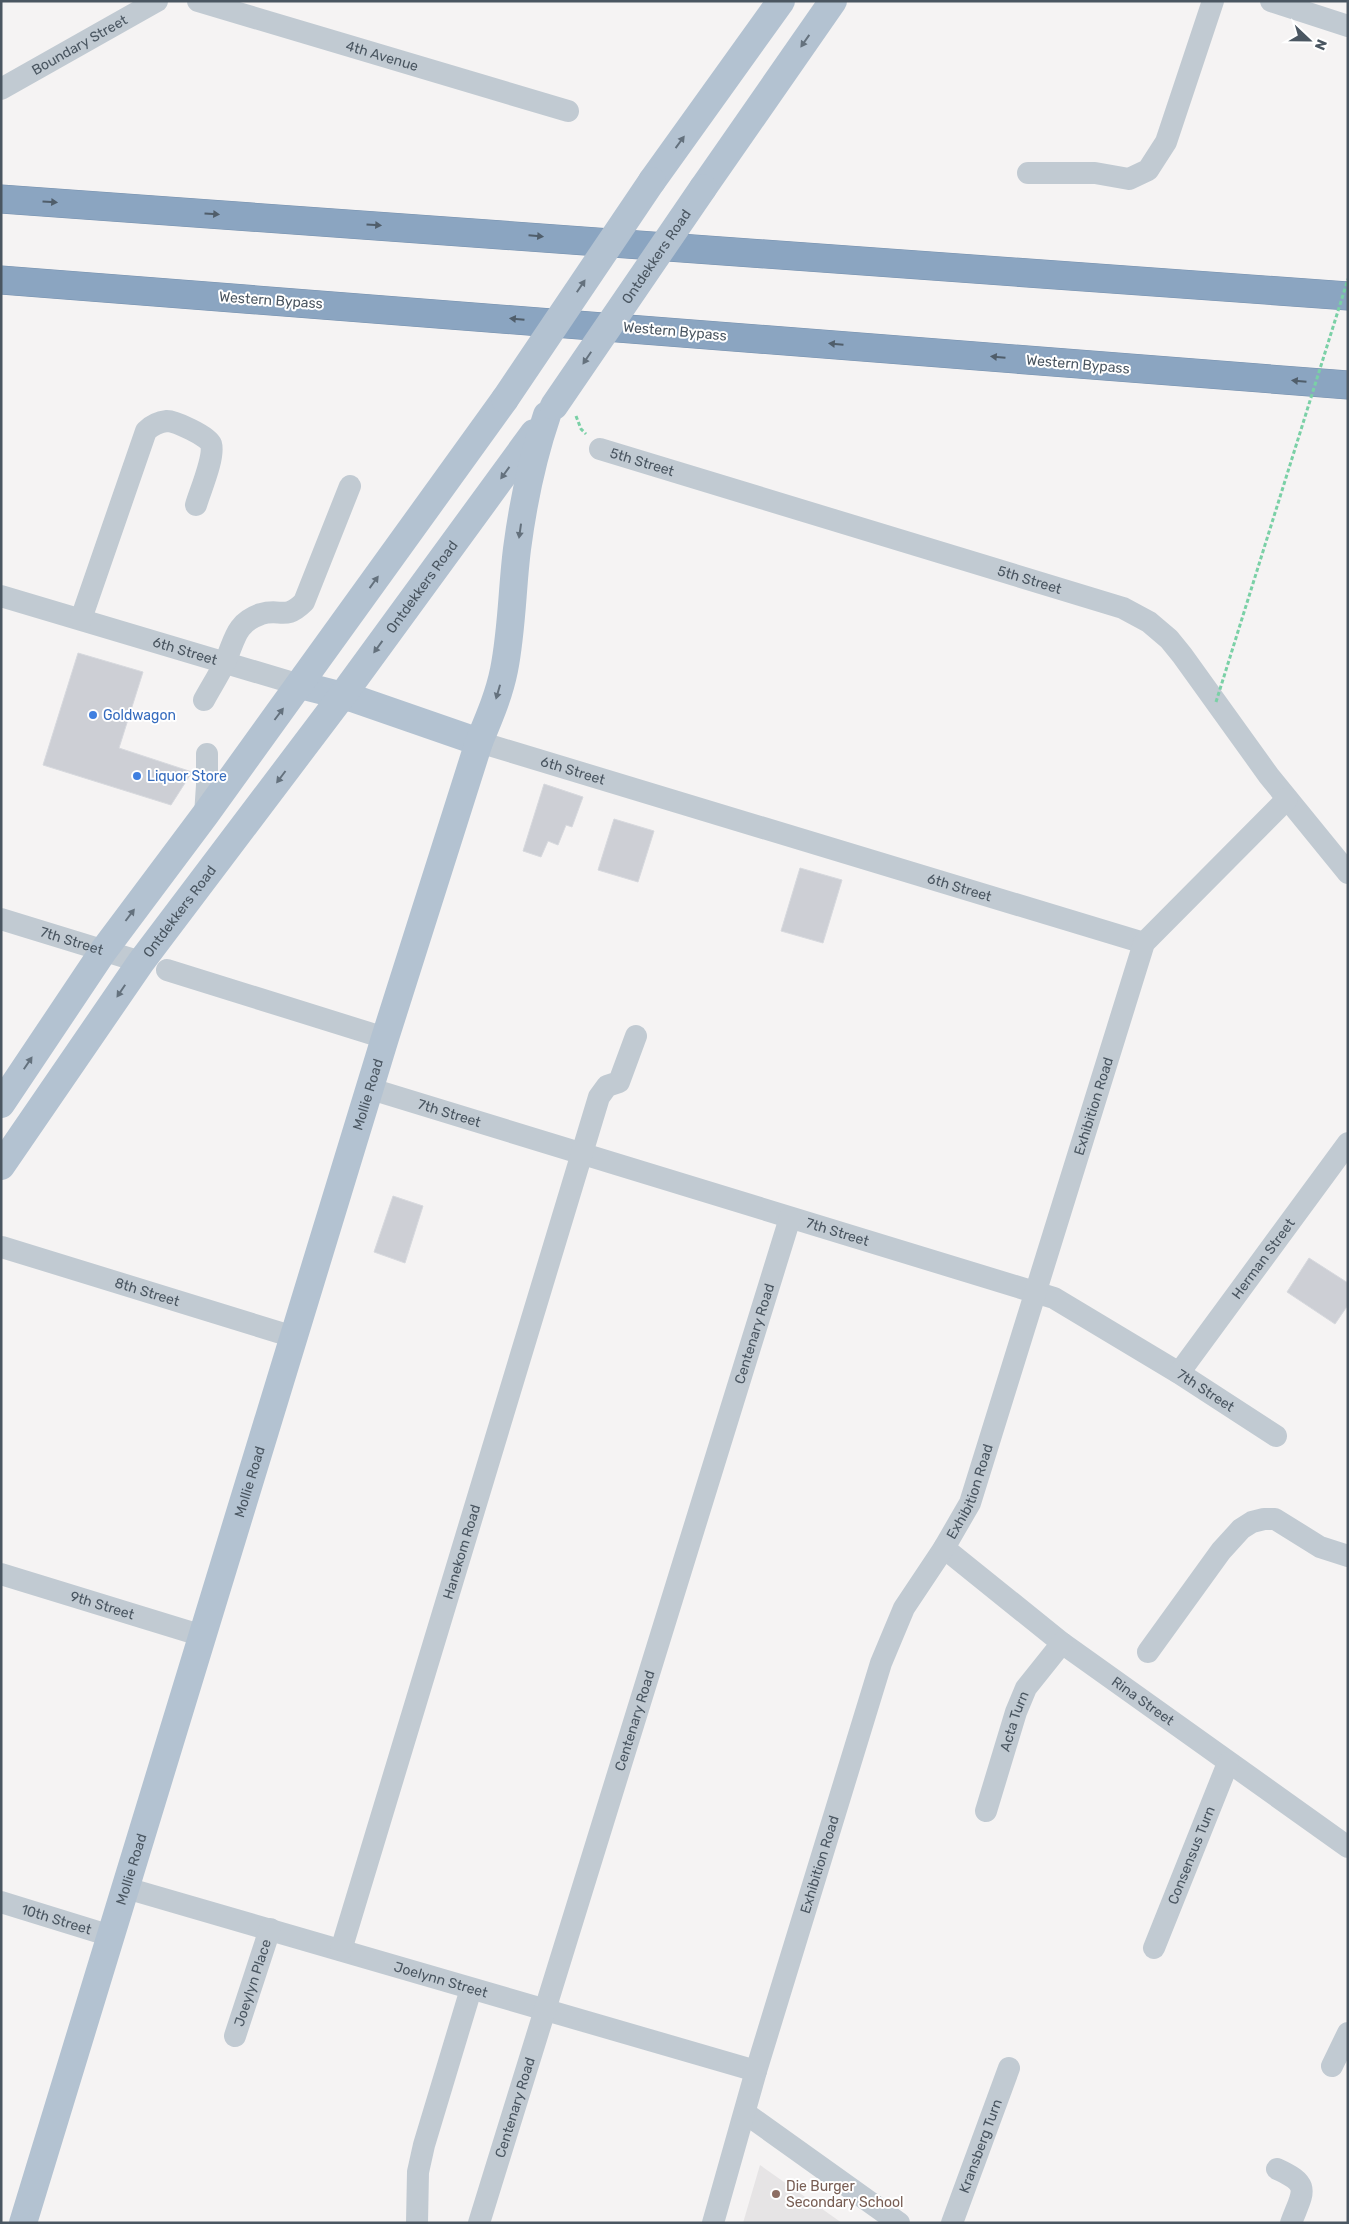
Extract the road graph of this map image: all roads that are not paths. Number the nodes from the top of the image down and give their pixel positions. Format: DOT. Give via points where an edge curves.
graph roads {
  1 [pos="157,1"];
  2 [pos="198,1"];
  3 [pos="781,1"];
  4 [pos="833,1"];
  5 [pos="1213,1"];
  6 [pos="1272,1"];
  7 [pos="1348,26"];
  8 [pos="1,89"];
  9 [pos="568,111"];
  10 [pos="1028,173"];
  11 [pos="1,199"];
  12 [pos="1,280"];
  13 [pos="1348,296"];
  14 [pos="1348,385"];
  15 [pos="556,403"];
  16 [pos="600,449"];
  17 [pos="350,486"];
  18 [pos="196,505"];
  19 [pos="1,596"];
  20 [pos="81,619"];
  21 [pos="225,662"];
  22 [pos="300,685"];
  23 [pos="342,696"];
  24 [pos="204,700"];
  25 [pos="479,742"];
  26 [pos="1287,799"];
  27 [pos="1348,873"];
  28 [pos="1,919"];
  29 [pos="1144,943"];
  30 [pos="104,950"];
  31 [pos="141,962"];
  32 [pos="166,970"];
  33 [pos="636,1036"];
  34 [pos="385,1038"];
  35 [pos="371,1089"];
  36 [pos="1,1104"];
  37 [pos="1348,1143"];
  38 [pos="582,1153"];
  39 [pos="1,1166"];
  40 [pos="790,1218"];
  41 [pos="2,1247"];
  42 [pos="1035,1292"];
  43 [pos="294,1337"];
  44 [pos="1179,1373"];
  45 [pos="1276,1436"];
  46 [pos="944,1548"];
  47 [pos="1348,1556"];
  48 [pos="1,1574"];
  49 [pos="203,1636"];
  50 [pos="1062,1643"];
  51 [pos="1148,1652"];
  52 [pos="1228,1763"];
  53 [pos="986,1812"];
  54 [pos="1348,1847"];
  55 [pos="126,1888"];
  56 [pos="1,1902"];
  57 [pos="270,1929"];
  58 [pos="111,1936"];
  59 [pos="1154,1948"];
  60 [pos="341,1950"];
  61 [pos="471,1988"];
  62 [pos="544,2010"];
  63 [pos="1348,2033"];
  64 [pos="235,2036"];
  65 [pos="1332,2066"];
  66 [pos="1009,2068"];
  67 [pos="756,2070"];
  68 [pos="745,2113"];
  69 [pos="1277,2169"];
  70 [pos="22,2223"];
  71 [pos="417,2223"];
  72 [pos="479,2223"];
  73 [pos="712,2223"];
  74 [pos="900,2223"];
  75 [pos="952,2223"];
  76 [pos="1291,2223"];
  1 -- 8 [label="street, Boundary Street"];
  2 -- 9 [label="street, 4th Avenue"];
  22 -- 3 [label="main road, one-way, bridge" via="505,399 652,181"];
  4 -- 15 [label="main road, Ontdekkers Road, one-way, bridge"];
  5 -- 10 [label="street" via="1166,142 1148,170 1129,179 1095,173"];
  6 -- 7 [label="street"];
  11 -- 13 [label="highway, one-way"];
  14 -- 12 [label="highway, Western Bypass, one-way"];
  15 -- 23 [label="main road, Ontdekkers Road, one-way"];
  15 -- 25 [label="main road, Mollie Road, one-way" via="534,453 517,549 504,669 498,696"];
  16 -- 26 [label="street, 5th Street" via="1123,608 1149,622 1169,639"];
  17 -- 21 [label="street" via="304,602 289,614 268,613 245,622 235,635"];
  18 -- 20 [label="street" via="212,455 211,444 205,436 168,421 154,424 146,431"];
  19 -- 20 [label="street, 6th Street"];
  20 -- 21 [label="street, 6th Street"];
  21 -- 22 [label="street, 6th Street"];
  21 -- 24 [label="street"];
  22 -- 23 [label="main road, 6th Street"];
  30 -- 22 [label="main road, one-way"];
  23 -- 25 [label="main road, 6th Street"];
  23 -- 31 [label="main road, Ontdekkers Road, one-way"];
  25 -- 29 [label="street, 6th Street"];
  25 -- 34 [label="main road, Mollie Road"];
  26 -- 27 [label="street, 5th Street"];
  26 -- 29 [label="street, Exhibition Road"];
  28 -- 30 [label="street, 7th Street"];
  29 -- 42 [label="street, Exhibition Road"];
  30 -- 31 [label="street, 7th Street"];
  36 -- 30 [label="main road, one-way"];
  31 -- 39 [label="main road, Ontdekkers Road, one-way"];
  32 -- 34 [label="street"];
  33 -- 38 [label="street, Hanekom Road" via="618,1084 607,1086 599,1097"];
  34 -- 35 [label="main road, Mollie Road"];
  35 -- 38 [label="street, 7th Street"];
  35 -- 43 [label="main road, Mollie Road"];
  37 -- 44 [label="street, Herman Street"];
  38 -- 40 [label="street, 7th Street"];
  38 -- 60 [label="street, Hanekom Road"];
  40 -- 42 [label="street, 7th Street"];
  40 -- 62 [label="street, Centenary Road"];
  41 -- 43 [label="street, 8th Street"];
  42 -- 44 [label="street, 7th Street" via="1070,1306"];
  42 -- 46 [label="street, Exhibition Road" via="970,1503"];
  43 -- 49 [label="main road, Mollie Road"];
  44 -- 45 [label="street, 7th Street"];
  46 -- 50 [label="street, Rina Street"];
  46 -- 67 [label="street, Exhibition Road" via="904,1608 881,1664"];
  47 -- 51 [label="street" via="1320,1547 1275,1519 1252,1522 1221,1551"];
  48 -- 49 [label="street, 9th Street"];
  49 -- 55 [label="main road, Mollie Road"];
  50 -- 52 [label="street, Rina Street"];
  50 -- 53 [label="street, Acta Turn" via="1026,1688"];
  52 -- 54 [label="street, Rina Street"];
  52 -- 59 [label="street, Consensus Turn"];
  55 -- 57 [label="street, Joelynn Street"];
  55 -- 58 [label="main road, Mollie Road"];
  56 -- 58 [label="street, 10th Street"];
  57 -- 60 [label="street, Joelynn Street"];
  57 -- 64 [label="street, Joeylyn Place"];
  58 -- 70 [label="main road, Mollie Road"];
  60 -- 61 [label="street, Joelynn Street"];
  61 -- 62 [label="street, Joelynn Street"];
  61 -- 71 [label="street" via="424,2145 417,2186"];
  62 -- 67 [label="street, Joelynn Street"];
  62 -- 72 [label="street, Centenary Road"];
  63 -- 65 [label="street"];
  66 -- 75 [label="street, Kransberg Turn"];
  67 -- 68 [label="street, Exhibition Road"];
  68 -- 73 [label="street, Exhibition Road"];
  68 -- 74 [label="street"];
  69 -- 76 [label="street" via="1298,2180 1302,2188"];
}
